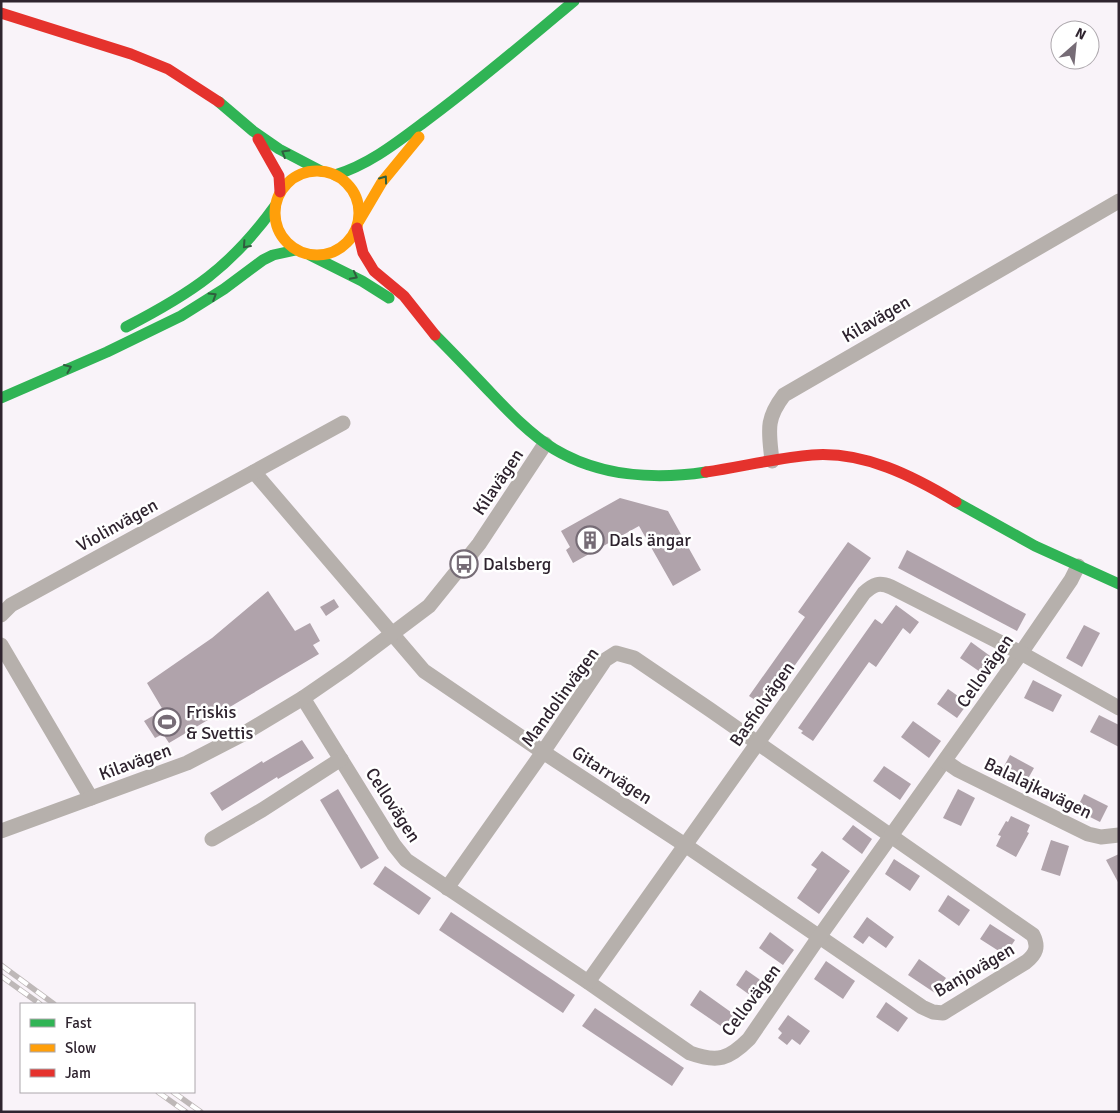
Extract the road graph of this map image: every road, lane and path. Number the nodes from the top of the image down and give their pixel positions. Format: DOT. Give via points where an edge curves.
graph roads {
  1 [pos="574,1"];
  2 [pos="1,13"];
  3 [pos="444,109"];
  4 [pos="252,131"];
  5 [pos="321,171"];
  6 [pos="335,175"];
  7 [pos="280,192"];
  8 [pos="1119,202"];
  9 [pos="275,206"];
  10 [pos="358,225"];
  11 [pos="296,250"];
  12 [pos="310,255"];
  13 [pos="431,330"];
  14 [pos="114,332"];
  15 [pos="1,398"];
  16 [pos="343,423"];
  17 [pos="545,444"];
  18 [pos="772,461"];
  19 [pos="254,472"];
  20 [pos="1078,566"];
  21 [pos="1119,584"];
  22 [pos="1,615"];
  23 [pos="391,635"];
  24 [pos="1,645"];
  25 [pos="1021,653"];
  26 [pos="303,698"];
  27 [pos="1119,708"];
  28 [pos="757,742"];
  29 [pos="543,752"];
  30 [pos="341,759"];
  31 [pos="944,761"];
  32 [pos="90,798"];
  33 [pos="1,832"];
  34 [pos="1119,835"];
  35 [pos="891,836"];
  36 [pos="212,839"];
  37 [pos="685,845"];
  38 [pos="447,888"];
  39 [pos="820,937"];
  40 [pos="588,982"];
  1 -- 3 [label="street"];
  2 -- 4 [label="street" via="168,69 218,100"];
  3 -- 6 [label="street" via="375,158"];
  10 -- 3 [label="street, one-way" via="382,182"];
  5 -- 4 [label="street, one-way"];
  4 -- 7 [label="street" via="275,167"];
  5 -- 6 [label="street"];
  5 -- 7 [label="street" via="298,176"];
  6 -- 10 [label="street" via="350,186 356,197"];
  7 -- 9 [label="street"];
  8 -- 18 [label="street, Kilavägen" via="784,395 769,421"];
  9 -- 11 [label="street" via="279,231"];
  9 -- 14 [label="street, one-way" via="255,235 208,280 156,312"];
  10 -- 12 [label="street" via="349,241 338,250"];
  10 -- 13 [label="street" via="363,253 374,271 404,296"];
  11 -- 12 [label="street"];
  15 -- 11 [label="street, one-way" via="181,316 263,260"];
  12 -- 13 [label="street, one-way" via="376,289"];
  13 -- 17 [label="street"];
  16 -- 19 [label="street, Violinvägen"];
  17 -- 18 [label="street, Kilavägen" via="588,465 613,473 645,477 680,476"];
  17 -- 23 [label="street, Kilavägen" via="494,522 430,606"];
  18 -- 20 [label="street" via="827,455 878,464 907,474 1007,532"];
  19 -- 22 [label="street, Violinvägen" via="11,605"];
  19 -- 23 [label="street"];
  20 -- 21 [label="street"];
  20 -- 25 [label="street, Cellovägen"];
  23 -- 26 [label="street, Kilavägen"];
  23 -- 29 [label="street, Gitarrvägen" via="424,671"];
  24 -- 32 [label="street"];
  25 -- 27 [label="street"];
  25 -- 28 [label="street, Basfiolvägen" via="892,587 877,584 864,593"];
  25 -- 31 [label="street, Cellovägen"];
  26 -- 30 [label="street, Cellovägen"];
  26 -- 32 [label="street, Kilavägen" via="187,763"];
  28 -- 29 [label="street, Mandolinvägen" via="634,658 616,653 605,660"];
  28 -- 35 [label="street, Mandolinvägen"];
  28 -- 37 [label="street, Basfiolvägen"];
  29 -- 37 [label="street, Gitarrvägen"];
  29 -- 38 [label="street, Mandolinvägen"];
  30 -- 36 [label="street"];
  30 -- 38 [label="street, Cellovägen" via="406,860"];
  31 -- 34 [label="street, Balalajkavägen" via="1088,834 1101,837"];
  31 -- 35 [label="street, Cellovägen"];
  32 -- 33 [label="street, Kilavägen"];
  35 -- 39 [label="street, Cellovägen"];
  35 -- 39 [label="street, Banjovägen" via="1033,935 1037,949 1033,956 942,1013 922,1007"];
  37 -- 39 [label="street, Gitarrvägen"];
  37 -- 40 [label="street, Basfiolvägen"];
  38 -- 40 [label="street, Cellovägen"];
  39 -- 40 [label="street, Cellovägen" via="749,1039 735,1053 719,1058 704,1058 690,1053"];
}
